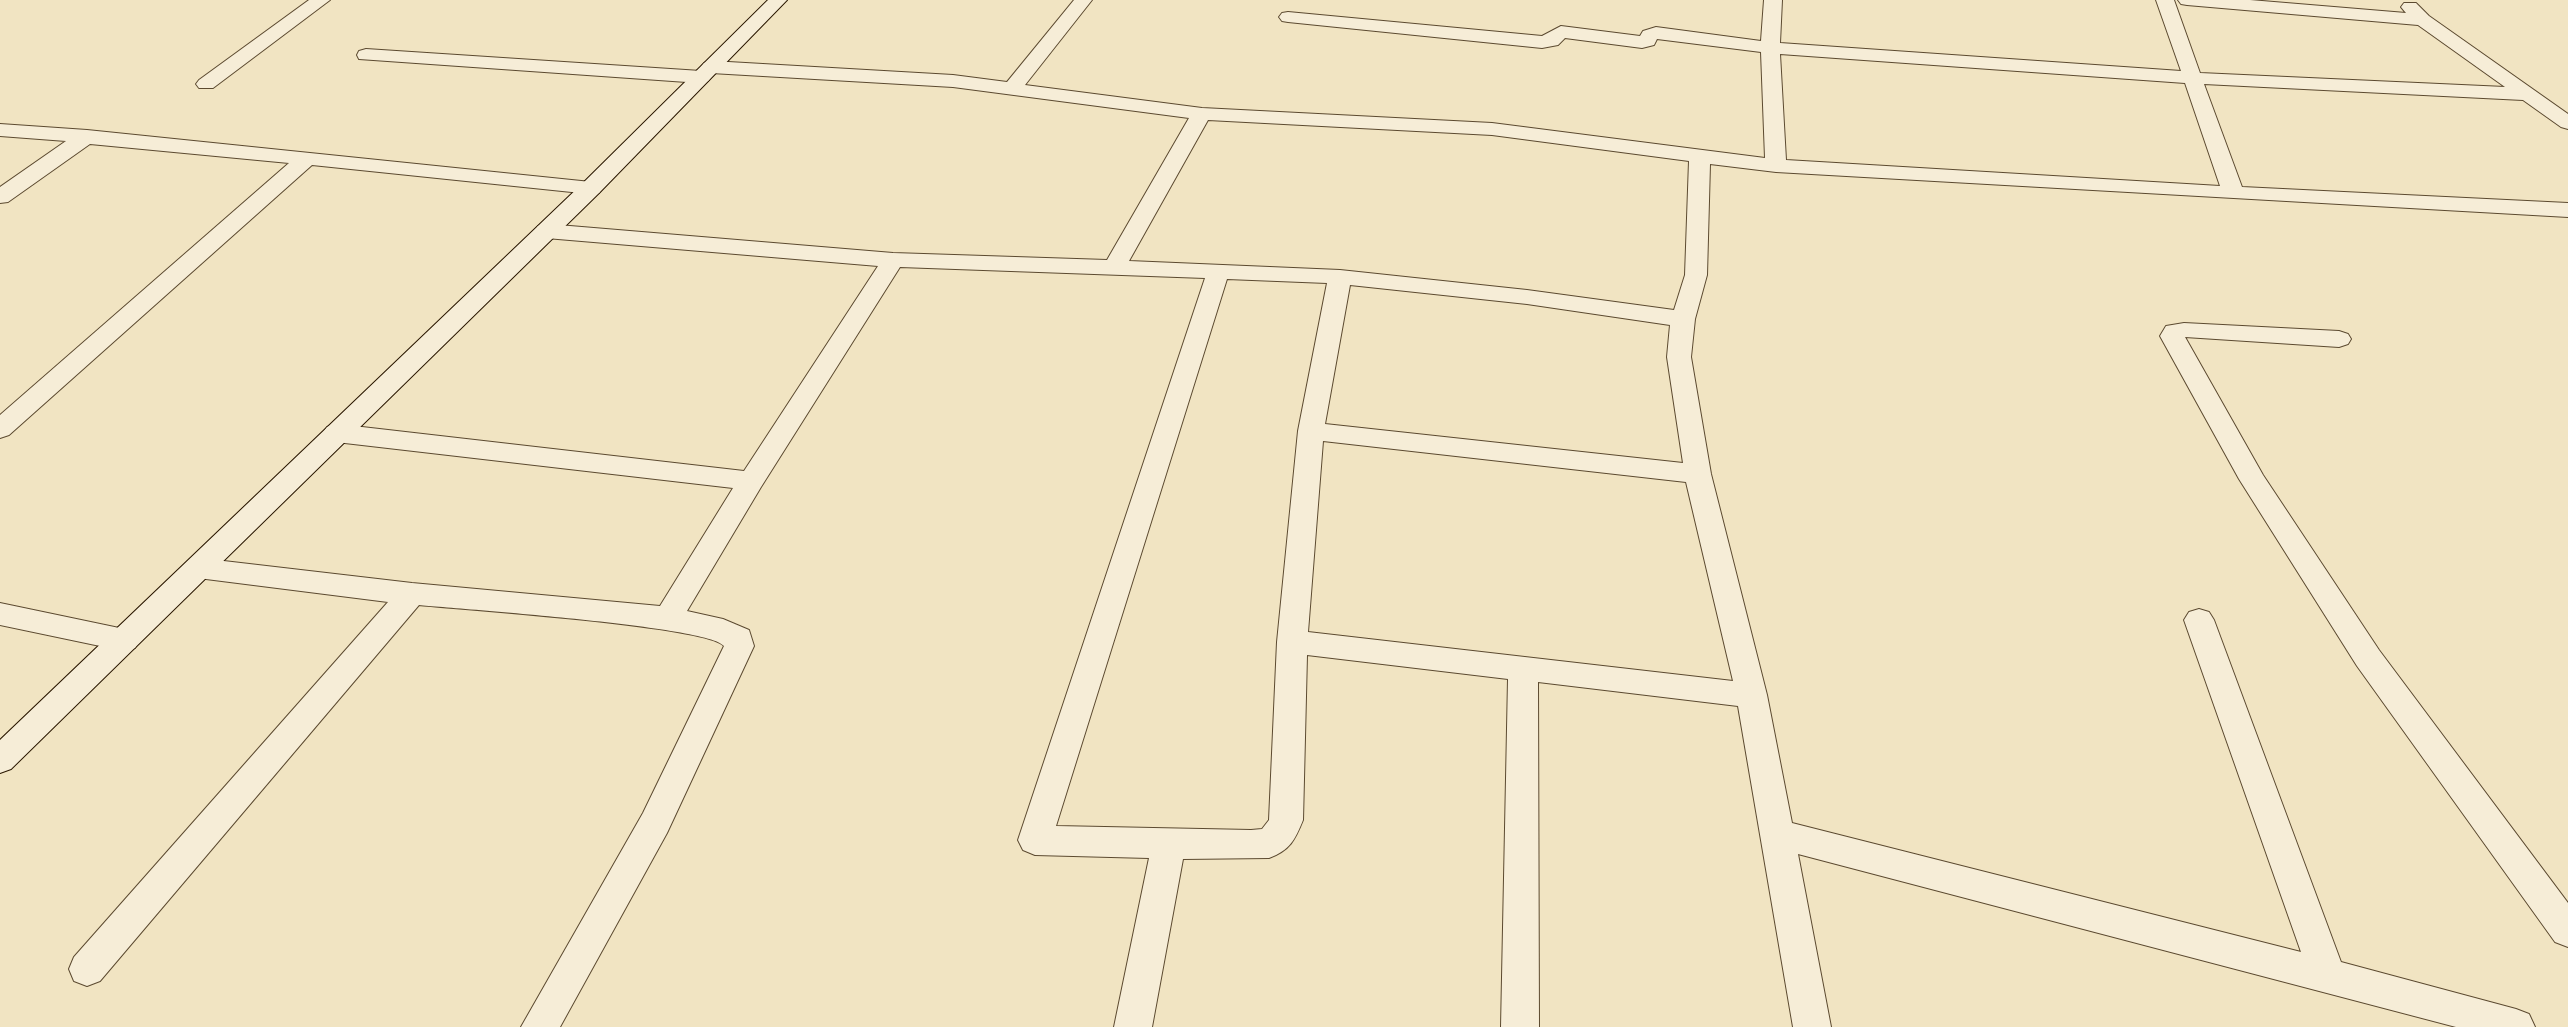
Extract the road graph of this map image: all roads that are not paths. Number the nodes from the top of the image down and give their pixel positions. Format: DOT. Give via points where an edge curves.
graph roads {
  1 [pos="321,0"];
  2 [pos="778,0"];
  3 [pos="1083,0"];
  4 [pos="1773,0"];
  5 [pos="2165,0"];
  6 [pos="2187,0"];
  7 [pos="2404,0"];
  8 [pos="1288,17"];
  9 [pos="2423,20"];
  10 [pos="1770,48"];
  11 [pos="366,55"];
  12 [pos="706,72"];
  13 [pos="2192,78"];
  14 [pos="206,84"];
  15 [pos="1012,89"];
  16 [pos="2524,94"];
  17 [pos="1202,114"];
  18 [pos="2568,123"];
  19 [pos="0,130"];
  20 [pos="87,136"];
  21 [pos="1700,156"];
  22 [pos="306,159"];
  23 [pos="1776,166"];
  24 [pos="590,188"];
  25 [pos="2233,193"];
  26 [pos="0,197"];
  27 [pos="2568,210"];
  28 [pos="546,230"];
  29 [pos="893,260"];
  30 [pos="1114,266"];
  31 [pos="1218,272"];
  32 [pos="1340,277"];
  33 [pos="1683,319"];
  34 [pos="2339,339"];
  35 [pos="0,430"];
  36 [pos="1311,431"];
  37 [pos="336,433"];
  38 [pos="1698,474"];
  39 [pos="751,481"];
  40 [pos="198,568"];
  41 [pos="412,594"];
  42 [pos="0,614"];
  43 [pos="668,618"];
  44 [pos="2199,620"];
  45 [pos="124,640"];
  46 [pos="1292,642"];
  47 [pos="1523,668"];
  48 [pos="1752,695"];
  49 [pos="0,760"];
  50 [pos="1778,834"];
  51 [pos="1169,844"];
  52 [pos="2568,931"];
  53 [pos="87,969"];
  54 [pos="2328,976"];
  55 [pos="540,1027"];
  56 [pos="1134,1027"];
  57 [pos="1520,1027"];
  58 [pos="1812,1027"];
  59 [pos="2516,1027"];
  1 -- 14 [label="street"];
  2 -- 12 [label="street"];
  3 -- 15 [label="street"];
  4 -- 10 [label="street"];
  5 -- 13 [label="street"];
  6 -- 9 [label="street"];
  7 -- 9 [label="street"];
  8 -- 10 [label="street" via="1542,42 1551,41 1561,32 1646,42 1650,35 1656,33"];
  9 -- 16 [label="street"];
  10 -- 13 [label="street"];
  10 -- 23 [label="street"];
  11 -- 12 [label="street"];
  12 -- 15 [label="street" via="904,76"];
  12 -- 24 [label="street"];
  13 -- 16 [label="street"];
  13 -- 25 [label="street"];
  15 -- 17 [label="street"];
  16 -- 18 [label="street"];
  17 -- 21 [label="street" via="1492,129"];
  17 -- 30 [label="street"];
  19 -- 20 [label="street"];
  20 -- 22 [label="street"];
  20 -- 26 [label="street"];
  21 -- 23 [label="street"];
  21 -- 33 [label="street" via="1696,275"];
  22 -- 24 [label="street"];
  22 -- 35 [label="street"];
  23 -- 25 [label="street"];
  24 -- 28 [label="street"];
  25 -- 27 [label="street"];
  28 -- 29 [label="street"];
  28 -- 37 [label="street"];
  29 -- 30 [label="street"];
  29 -- 39 [label="street"];
  30 -- 31 [label="street"];
  31 -- 32 [label="street"];
  31 -- 51 [label="street" via="1035,840"];
  32 -- 33 [label="street" via="1527,297"];
  32 -- 36 [label="street"];
  33 -- 38 [label="street" via="1679,357"];
  34 -- 52 [label="street" via="2184,330 2175,331 2172,336 2252,479 2363,650"];
  36 -- 38 [label="street"];
  36 -- 46 [label="street"];
  37 -- 39 [label="street"];
  37 -- 40 [label="street"];
  38 -- 48 [label="street"];
  39 -- 43 [label="street"];
  40 -- 41 [label="street"];
  40 -- 45 [label="street"];
  41 -- 43 [label="street"];
  41 -- 53 [label="street"];
  42 -- 45 [label="street"];
  43 -- 55 [label="street" via="723,630 738,638 739,646 655,824"];
  44 -- 54 [label="street"];
  45 -- 49 [label="street"];
  46 -- 47 [label="street"];
  46 -- 51 [label="street" via="1286,820 1280,835 1269,842 1251,844"];
  47 -- 48 [label="street"];
  47 -- 57 [label="street"];
  48 -- 50 [label="street"];
  50 -- 54 [label="street"];
  50 -- 58 [label="street"];
  51 -- 56 [label="street"];
  54 -- 59 [label="street" via="2434,1002"];
}
